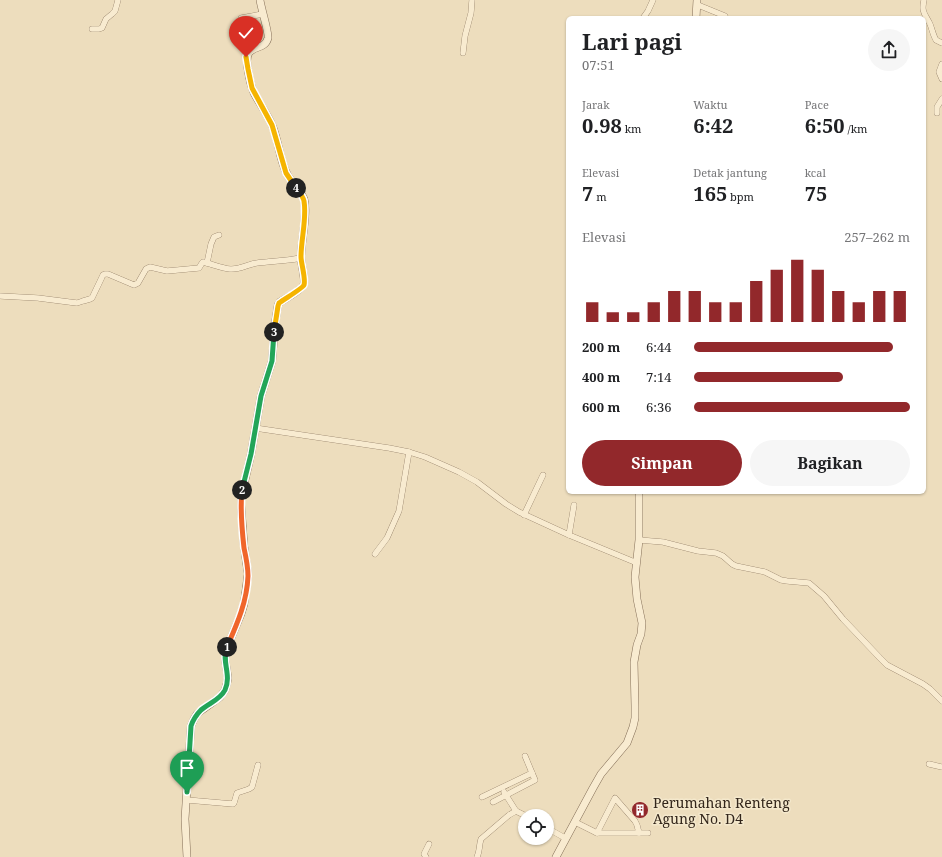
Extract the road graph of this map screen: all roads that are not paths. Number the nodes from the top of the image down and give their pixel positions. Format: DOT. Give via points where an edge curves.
graph roads {
  1 [pos="118,0"];
  2 [pos="260,0"];
  3 [pos="472,0"];
  4 [pos="653,0"];
  5 [pos="924,0"];
  6 [pos="697,2"];
  7 [pos="263,14"];
  8 [pos="644,16"];
  9 [pos="696,16"];
  10 [pos="725,16"];
  11 [pos="925,16"];
  12 [pos="241,18"];
  13 [pos="926,18"];
  14 [pos="92,29"];
  15 [pos="942,43"];
  16 [pos="463,53"];
  17 [pos="942,64"];
  18 [pos="942,79"];
  19 [pos="942,98"];
  20 [pos="937,112"];
  21 [pos="219,235"];
  22 [pos="301,258"];
  23 [pos="207,263"];
  24 [pos="0,296"];
  25 [pos="255,428"];
  26 [pos="409,452"];
  27 [pos="543,475"];
  28 [pos="639,494"];
  29 [pos="574,505"];
  30 [pos="524,515"];
  31 [pos="569,535"];
  32 [pos="639,540"];
  33 [pos="375,554"];
  34 [pos="637,562"];
  35 [pos="942,701"];
  36 [pos="525,756"];
  37 [pos="929,764"];
  38 [pos="258,765"];
  39 [pos="942,768"];
  40 [pos="532,773"];
  41 [pos="501,788"];
  42 [pos="506,795"];
  43 [pos="482,797"];
  44 [pos="187,800"];
  45 [pos="493,802"];
  46 [pos="516,811"];
  47 [pos="575,822"];
  48 [pos="554,832"];
  49 [pos="597,832"];
  50 [pos="639,833"];
  51 [pos="648,833"];
  52 [pos="565,838"];
  53 [pos="429,844"];
  54 [pos="187,857"];
  55 [pos="426,857"];
  56 [pos="478,857"];
  57 [pos="556,857"];
  1 -- 14 [label="street" via="115,11 106,19 102,28"];
  2 -- 7 [label="street"];
  3 -- 16 [label="street"];
  4 -- 8 [label="street"];
  5 -- 11 [label="street"];
  6 -- 9 [label="street"];
  6 -- 10 [label="street"];
  7 -- 12 [label="street"];
  7 -- 22 [label="street" via="267,41 249,52 246,60 252,88 272,125 286,173 304,198"];
  13 -- 15 [label="street" via="936,40"];
  17 -- 18 [label="street" via="939,72"];
  19 -- 20 [label="street"];
  21 -- 23 [label="street" via="214,237 210,244"];
  22 -- 23 [label="street" via="257,263 239,269"];
  22 -- 25 [label="street" via="303,285 278,305 272,361 261,396"];
  23 -- 24 [label="street" via="202,262 199,268 168,271 150,267 138,284 134,285 105,274 92,298 77,303"];
  25 -- 26 [label="street"];
  25 -- 44 [label="street" via="241,497 248,574 244,604 226,650 227,684 220,697 198,714 191,726"];
  26 -- 30 [label="street" via="470,477"];
  26 -- 33 [label="street" via="399,510 387,538"];
  27 -- 30 [label="street"];
  28 -- 32 [label="street"];
  29 -- 31 [label="street"];
  30 -- 31 [label="street"];
  31 -- 34 [label="street"];
  32 -- 34 [label="street"];
  32 -- 35 [label="street" via="663,542 716,553 736,566 768,573 781,580 809,583 880,658 923,684"];
  34 -- 47 [label="street" via="636,586 642,623 634,662 633,727 627,743 601,774"];
  36 -- 40 [label="street"];
  37 -- 39 [label="street"];
  38 -- 44 [label="street" via="252,787 237,793 233,804"];
  40 -- 41 [label="street"];
  40 -- 42 [label="street" via="535,780"];
  41 -- 42 [label="street"];
  41 -- 43 [label="street"];
  42 -- 45 [label="street"];
  42 -- 46 [label="street"];
  44 -- 54 [label="street"];
  46 -- 56 [label="street" via="483,837"];
  47 -- 49 [label="street"];
  47 -- 52 [label="street"];
  48 -- 52 [label="street"];
  49 -- 50 [label="street"];
  49 -- 50 [label="street" via="614,798 635,821"];
  50 -- 51 [label="street"];
  52 -- 57 [label="street"];
  53 -- 55 [label="street" via="424,854"];
}
